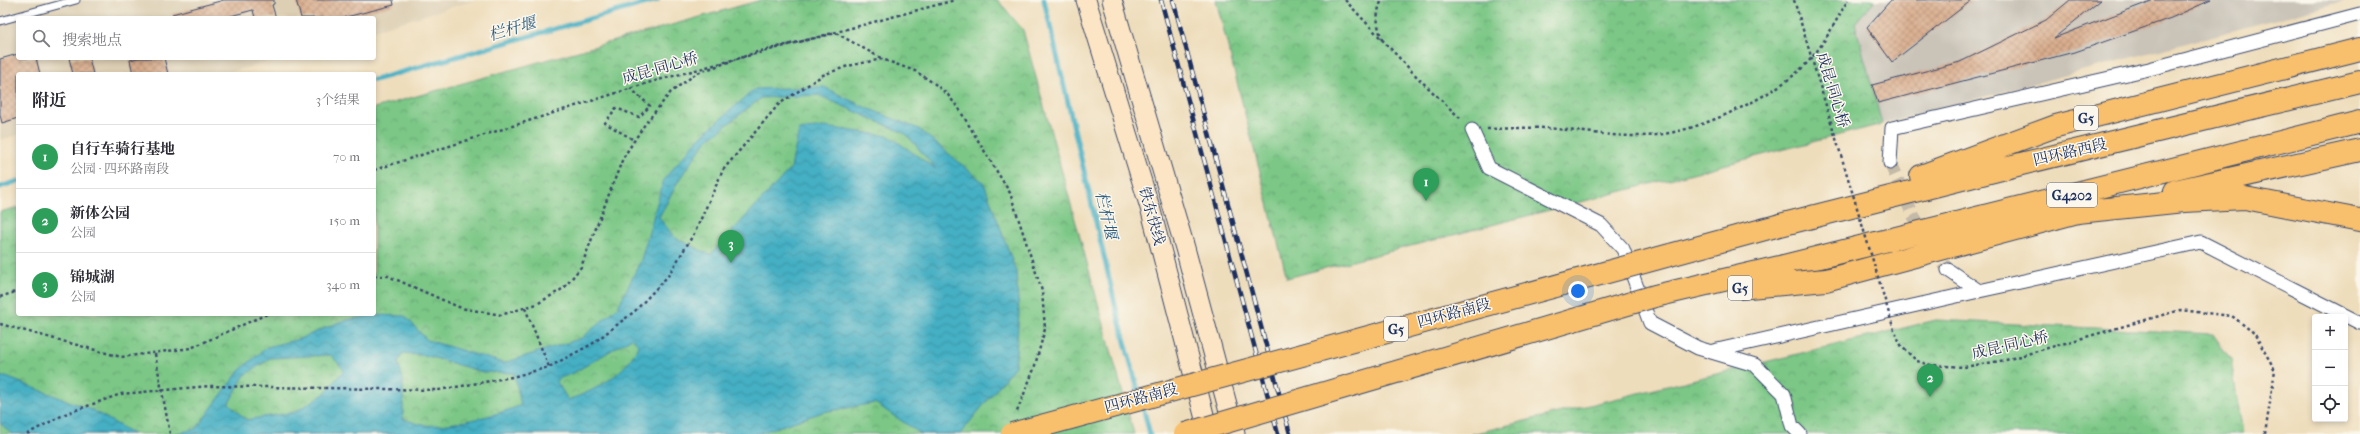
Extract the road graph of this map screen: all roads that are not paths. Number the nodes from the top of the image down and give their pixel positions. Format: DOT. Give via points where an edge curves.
graph roads {
  1 [pos="76,0"];
  2 [pos="1086,0"];
  3 [pos="1112,0"];
  4 [pos="2360,14"];
  5 [pos="18,16"];
  6 [pos="16,17"];
  7 [pos="0,21"];
  8 [pos="2360,49"];
  9 [pos="2360,82"];
  10 [pos="2360,122"];
  11 [pos="1472,130"];
  12 [pos="2360,150"];
  13 [pos="1890,163"];
  14 [pos="2078,212"];
  15 [pos="1820,214"];
  16 [pos="2360,220"];
  17 [pos="1780,225"];
  18 [pos="1948,270"];
  19 [pos="1979,291"];
  20 [pos="1655,296"];
  21 [pos="2360,323"];
  22 [pos="1712,352"];
  23 [pos="1013,427"];
  24 [pos="1185,434"];
  25 [pos="1209,434"];
  26 [pos="1235,434"];
  27 [pos="1800,434"];
  1 -- 5 [label="lane"];
  2 -- 25 [label="main road, 铁东快线" via="1151,211"];
  3 -- 26 [label="main road, 铁东快线" via="1186,248"];
  4 -- 13 [label="street" via="2149,68 1892,128"];
  6 -- 7 [label="lane"];
  8 -- 15 [label="highway, G5" via="2056,126"];
  9 -- 15 [label="highway, 四环路西段"];
  10 -- 20 [label="highway, G4202, bridge"];
  11 -- 22 [label="street" via="1489,168 1600,225 1623,249 1650,323 1698,348"];
  12 -- 14 [label="highway"];
  14 -- 16 [label="highway, G5" via="2184,201 2245,198"];
  14 -- 20 [label="highway, G5, bridge" via="1826,280"];
  15 -- 17 [label="highway, 四环路西段 / G5"];
  17 -- 23 [label="highway, 四环路南段 / G5, bridge"];
  18 -- 19 [label="street"];
  19 -- 21 [label="street" via="2201,242"];
  19 -- 22 [label="street"];
  20 -- 24 [label="highway, G5, bridge"];
  22 -- 27 [label="street" via="1755,365 1784,394 1792,426"];
}
